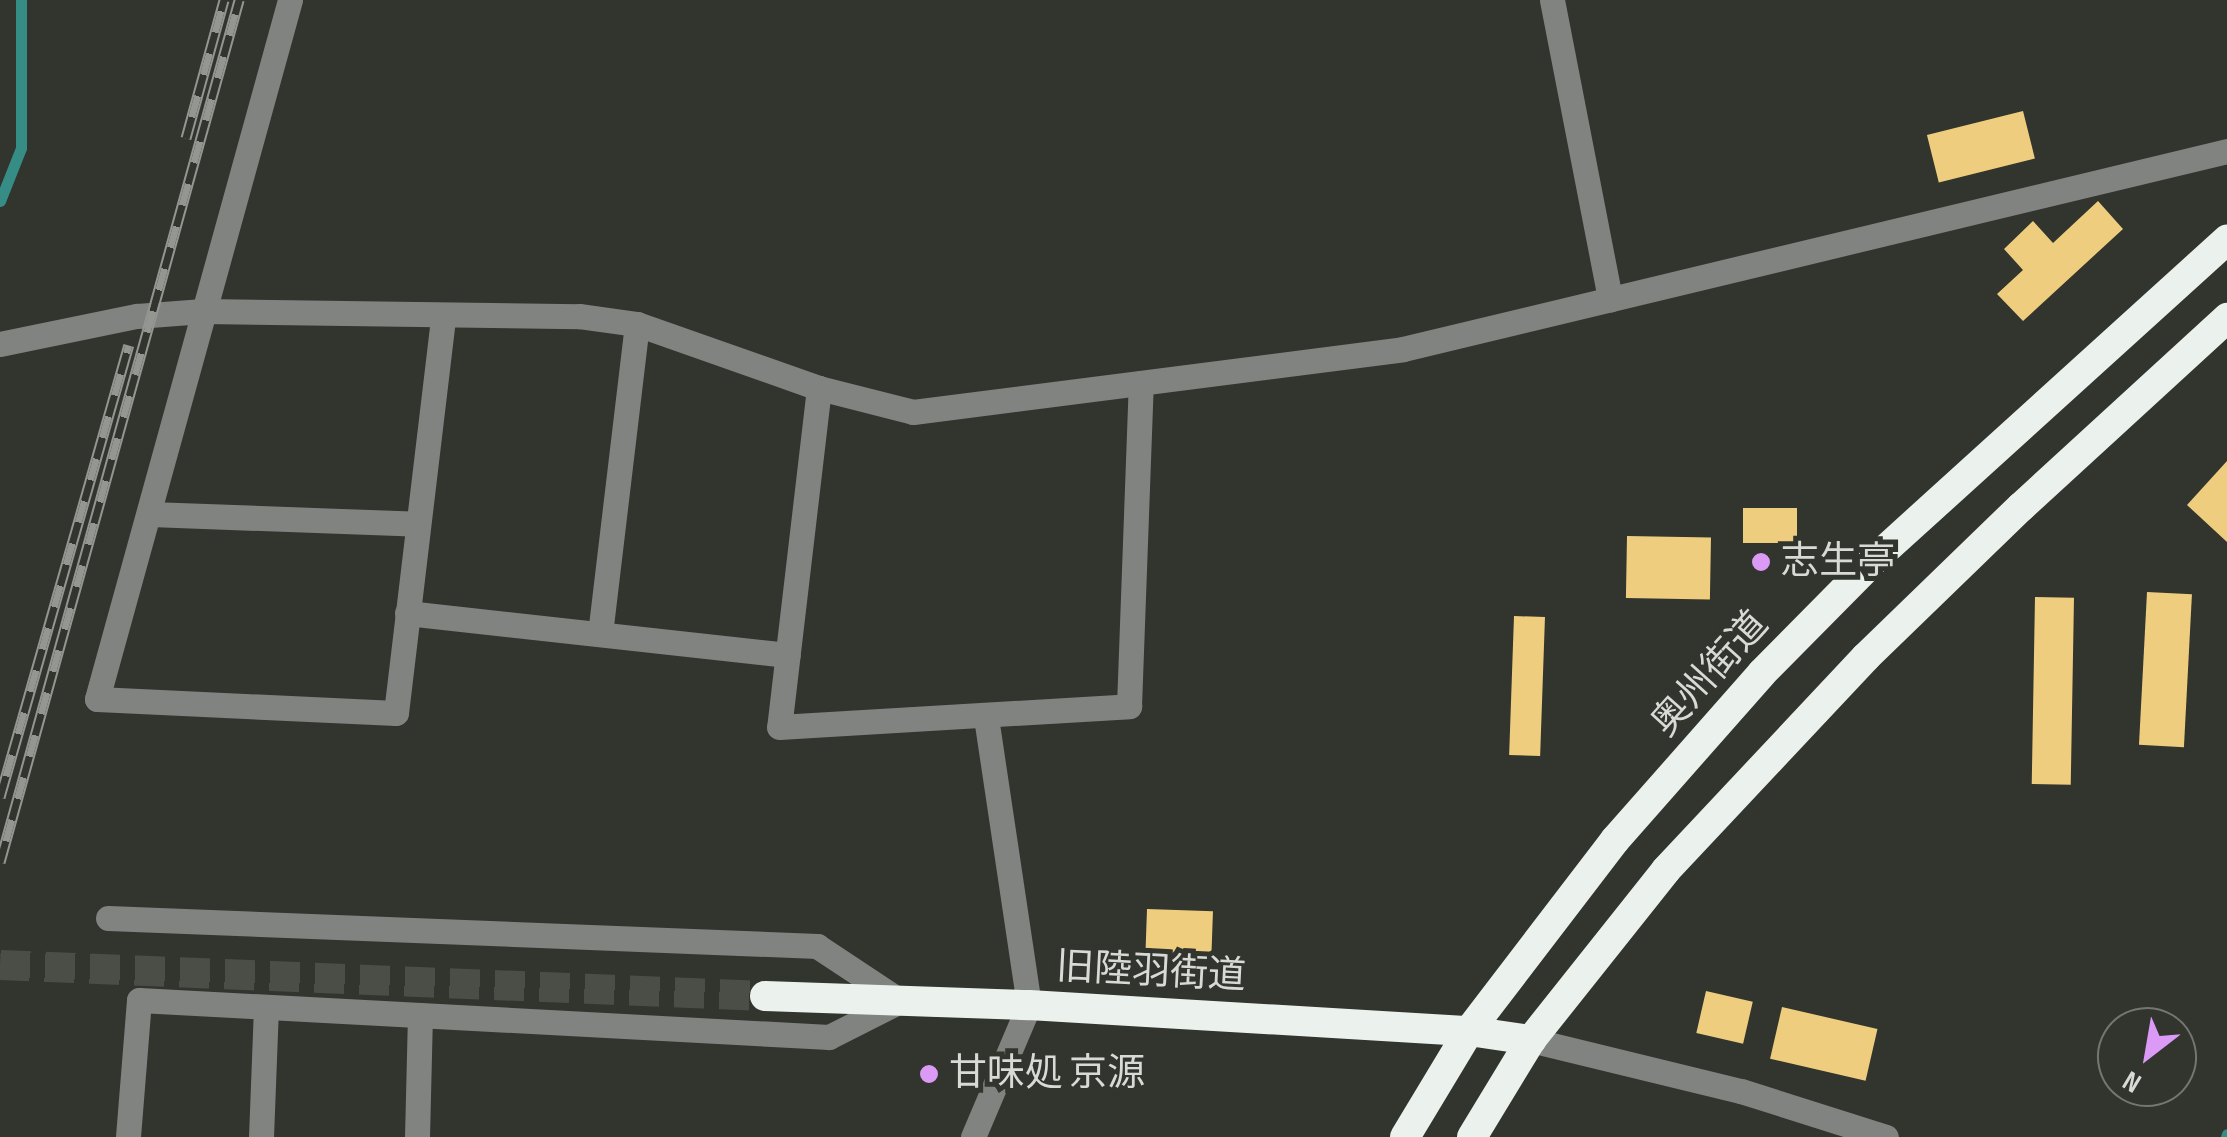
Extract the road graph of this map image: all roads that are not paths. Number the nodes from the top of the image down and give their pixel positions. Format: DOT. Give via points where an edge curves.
graph roads {
  1 [pos="290,0"];
  2 [pos="1552,0"];
  3 [pos="2227,151"];
  4 [pos="2227,240"];
  5 [pos="1610,299"];
  6 [pos="203,311"];
  7 [pos="442,317"];
  8 [pos="2227,318"];
  9 [pos="638,324"];
  10 [pos="0,344"];
  11 [pos="1140,383"];
  12 [pos="819,388"];
  13 [pos="150,514"];
  14 [pos="418,524"];
  15 [pos="407,613"];
  16 [pos="600,634"];
  17 [pos="788,656"];
  18 [pos="986,716"];
  19 [pos="108,918"];
  20 [pos="765,996"];
  21 [pos="900,1001"];
  22 [pos="1029,1005"];
  23 [pos="266,1007"];
  24 [pos="420,1015"];
  25 [pos="1469,1030"];
  26 [pos="1531,1040"];
  27 [pos="1849,1131"];
  28 [pos="128,1137"];
  29 [pos="261,1137"];
  30 [pos="416,1137"];
  31 [pos="973,1137"];
  32 [pos="1404,1137"];
  33 [pos="1472,1137"];
  34 [pos="1886,1137"];
  1 -- 6 [label="street"];
  2 -- 5 [label="street"];
  3 -- 5 [label="street"];
  4 -- 25 [label="highway, 奥州街道" via="1876,558 1762,673 1614,840"];
  5 -- 11 [label="street" via="1403,349"];
  6 -- 7 [label="street"];
  6 -- 10 [label="street" via="138,316"];
  6 -- 13 [label="street"];
  7 -- 9 [label="street" via="579,316"];
  7 -- 14 [label="street"];
  8 -- 26 [label="highway" via="1866,657 1666,870"];
  9 -- 12 [label="street"];
  9 -- 16 [label="street"];
  11 -- 12 [label="street" via="913,412"];
  11 -- 18 [label="street" via="1130,706"];
  12 -- 17 [label="street"];
  13 -- 14 [label="street"];
  13 -- 15 [label="street" via="96,699 396,713"];
  14 -- 15 [label="street"];
  15 -- 16 [label="street"];
  16 -- 17 [label="street"];
  17 -- 18 [label="street" via="780,728"];
  18 -- 22 [label="street"];
  19 -- 21 [label="street" via="817,946"];
  20 -- 21 [label="highway, 旧陸羽街道"];
  21 -- 22 [label="highway, 旧陸羽街道"];
  21 -- 24 [label="street" via="829,1037"];
  22 -- 25 [label="highway, 旧陸羽街道"];
  22 -- 31 [label="street"];
  23 -- 24 [label="street"];
  23 -- 28 [label="street" via="139,1000"];
  23 -- 29 [label="street"];
  24 -- 30 [label="street"];
  25 -- 26 [label="highway, 旧陸羽街道"];
  25 -- 32 [label="highway, 奥州街道"];
  26 -- 27 [label="street" via="1740,1091"];
  26 -- 33 [label="highway"];
  27 -- 34 [label="street"];
}
